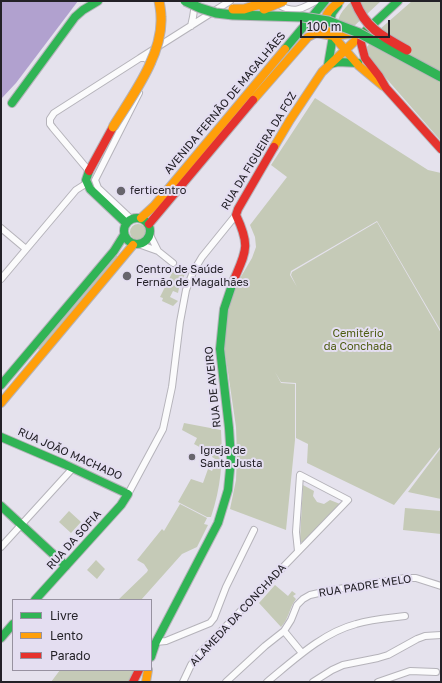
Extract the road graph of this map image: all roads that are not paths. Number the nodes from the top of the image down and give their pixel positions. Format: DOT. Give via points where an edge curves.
graph roads {
  1 [pos="98,1"];
  2 [pos="159,1"];
  3 [pos="185,1"];
  4 [pos="194,1"];
  5 [pos="230,1"];
  6 [pos="270,1"];
  7 [pos="316,1"];
  8 [pos="325,1"];
  9 [pos="340,1"];
  10 [pos="355,1"];
  11 [pos="398,1"];
  12 [pos="280,2"];
  13 [pos="293,10"];
  14 [pos="242,15"];
  15 [pos="191,26"];
  16 [pos="362,33"];
  17 [pos="333,36"];
  18 [pos="168,41"];
  19 [pos="345,50"];
  20 [pos="140,58"];
  21 [pos="358,63"];
  22 [pos="153,65"];
  23 [pos="328,65"];
  24 [pos="441,69"];
  25 [pos="441,77"];
  26 [pos="386,88"];
  27 [pos="12,103"];
  28 [pos="441,149"];
  29 [pos="89,171"];
  30 [pos="87,183"];
  31 [pos="236,215"];
  32 [pos="133,220"];
  33 [pos="149,224"];
  34 [pos="1,228"];
  35 [pos="124,235"];
  36 [pos="150,235"];
  37 [pos="137,245"];
  38 [pos="26,249"];
  39 [pos="158,251"];
  40 [pos="172,263"];
  41 [pos="1,279"];
  42 [pos="1,385"];
  43 [pos="1,403"];
  44 [pos="2,436"];
  45 [pos="73,468"];
  46 [pos="128,494"];
  47 [pos="1,506"];
  48 [pos="21,525"];
  49 [pos="254,530"];
  50 [pos="1,547"];
  51 [pos="298,551"];
  52 [pos="66,566"];
  53 [pos="441,586"];
  54 [pos="36,599"];
  55 [pos="405,616"];
  56 [pos="12,625"];
  57 [pos="284,631"];
  58 [pos="162,632"];
  59 [pos="441,635"];
  60 [pos="1,638"];
  61 [pos="172,638"];
  62 [pos="154,645"];
  63 [pos="302,653"];
  64 [pos="138,671"];
  65 [pos="148,671"];
  66 [pos="436,672"];
  67 [pos="133,682"];
  68 [pos="146,682"];
  69 [pos="183,682"];
  70 [pos="226,682"];
  71 [pos="267,682"];
  72 [pos="313,682"];
  73 [pos="378,682"];
  1 -- 27 [label="main road" via="75,17"];
  2 -- 29 [label="main road, bridge" via="161,23 157,48"];
  3 -- 14 [label="main road, bridge" via="208,12"];
  4 -- 6 [label="main road, bridge" via="216,8 244,9"];
  4 -- 15 [label="street"];
  5 -- 15 [label="street"];
  7 -- 13 [label="street" via="300,10"];
  8 -- 32 [label="main road, AVENIDA FERNÃO DE MAGALHÃES" via="154,206"];
  9 -- 17 [label="main road" via="332,13 329,26"];
  10 -- 24 [label="main road, bridge" via="365,23 378,34"];
  11 -- 16 [label="main road, RUA DA FIGUEIRA DA FOZ"];
  12 -- 13 [label="street" via="286,9"];
  12 -- 13 [label="street" via="292,23"];
  12 -- 14 [label="main road, bridge"];
  14 -- 25 [label="main road, bridge" via="305,17 340,24"];
  15 -- 18 [label="street"];
  16 -- 17 [label="main road, AVENIDA FERNÃO DE MAGALHÃES"];
  16 -- 19 [label="main road, RUA DA FIGUEIRA DA FOZ"];
  16 -- 26 [label="main road" via="365,58"];
  17 -- 19 [label="main road"];
  17 -- 23 [label="main road"];
  17 -- 33 [label="main road, AVENIDA FERNÃO DE MAGALHÃES" via="316,33 308,37"];
  18 -- 20 [label="street"];
  18 -- 22 [label="street"];
  19 -- 21 [label="main road"];
  19 -- 23 [label="main road, RUA DA FIGUEIRA DA FOZ"];
  20 -- 22 [label="street" via="151,61"];
  20 -- 29 [label="street" via="54,113 50,119 50,124"];
  21 -- 23 [label="main road" via="338,62"];
  21 -- 26 [label="main road"];
  22 -- 32 [label="street" via="96,180 98,188"];
  23 -- 31 [label="main road, RUA DA FIGUEIRA DA FOZ" via="290,120"];
  26 -- 28 [label="main road"];
  29 -- 30 [label="main road"];
  30 -- 32 [label="main road" via="90,189"];
  30 -- 38 [label="street" via="76,190"];
  31 -- 46 [label="street, RUA DA FIGUEIRA DA FOZ" via="202,257 186,290 172,387 162,429"];
  31 -- 58 [label="main road, RUA DE AVEIRO" via="246,242 224,309 220,349 232,459 228,490 218,523"];
  32 -- 33 [label="main road"];
  32 -- 35 [label="main road" via="124,227"];
  33 -- 36 [label="main road"];
  34 -- 38 [label="street"];
  35 -- 37 [label="main road" via="128,241"];
  35 -- 42 [label="main road" via="114,251"];
  36 -- 37 [label="main road" via="145,242"];
  36 -- 39 [label="street"];
  37 -- 39 [label="street"];
  37 -- 43 [label="main road"];
  38 -- 41 [label="street"];
  39 -- 40 [label="street"];
  44 -- 45 [label="main road, RUA JOÃO MACHADO"];
  45 -- 46 [label="main road, RUA JOÃO MACHADO"];
  45 -- 48 [label="street"];
  46 -- 52 [label="main road, RUA DA SOFIA"];
  47 -- 48 [label="main road"];
  48 -- 50 [label="street"];
  48 -- 52 [label="main road"];
  49 -- 61 [label="street" via="214,618 210,623"];
  51 -- 51 [label="street, ALAMEDA DA CONCHADA" via="348,500 300,475 296,532"];
  51 -- 69 [label="street, ALAMEDA DA CONCHADA" via="197,656"];
  52 -- 54 [label="main road, RUA DA SOFIA"];
  53 -- 57 [label="street, RUA PADRE MELO" via="416,578 405,578 310,595 297,605"];
  55 -- 63 [label="street" via="356,624 337,631"];
  56 -- 60 [label="main road"];
  57 -- 63 [label="street"];
  57 -- 70 [label="street"];
  58 -- 61 [label="street"];
  58 -- 62 [label="main road, RUA DE AVEIRO"];
  59 -- 72 [label="street" via="425,636 388,655 343,665"];
  61 -- 62 [label="street"];
  63 -- 71 [label="street"];
  64 -- 67 [label="main road"];
  65 -- 68 [label="main road"];
  66 -- 73 [label="street" via="410,671"];
}
